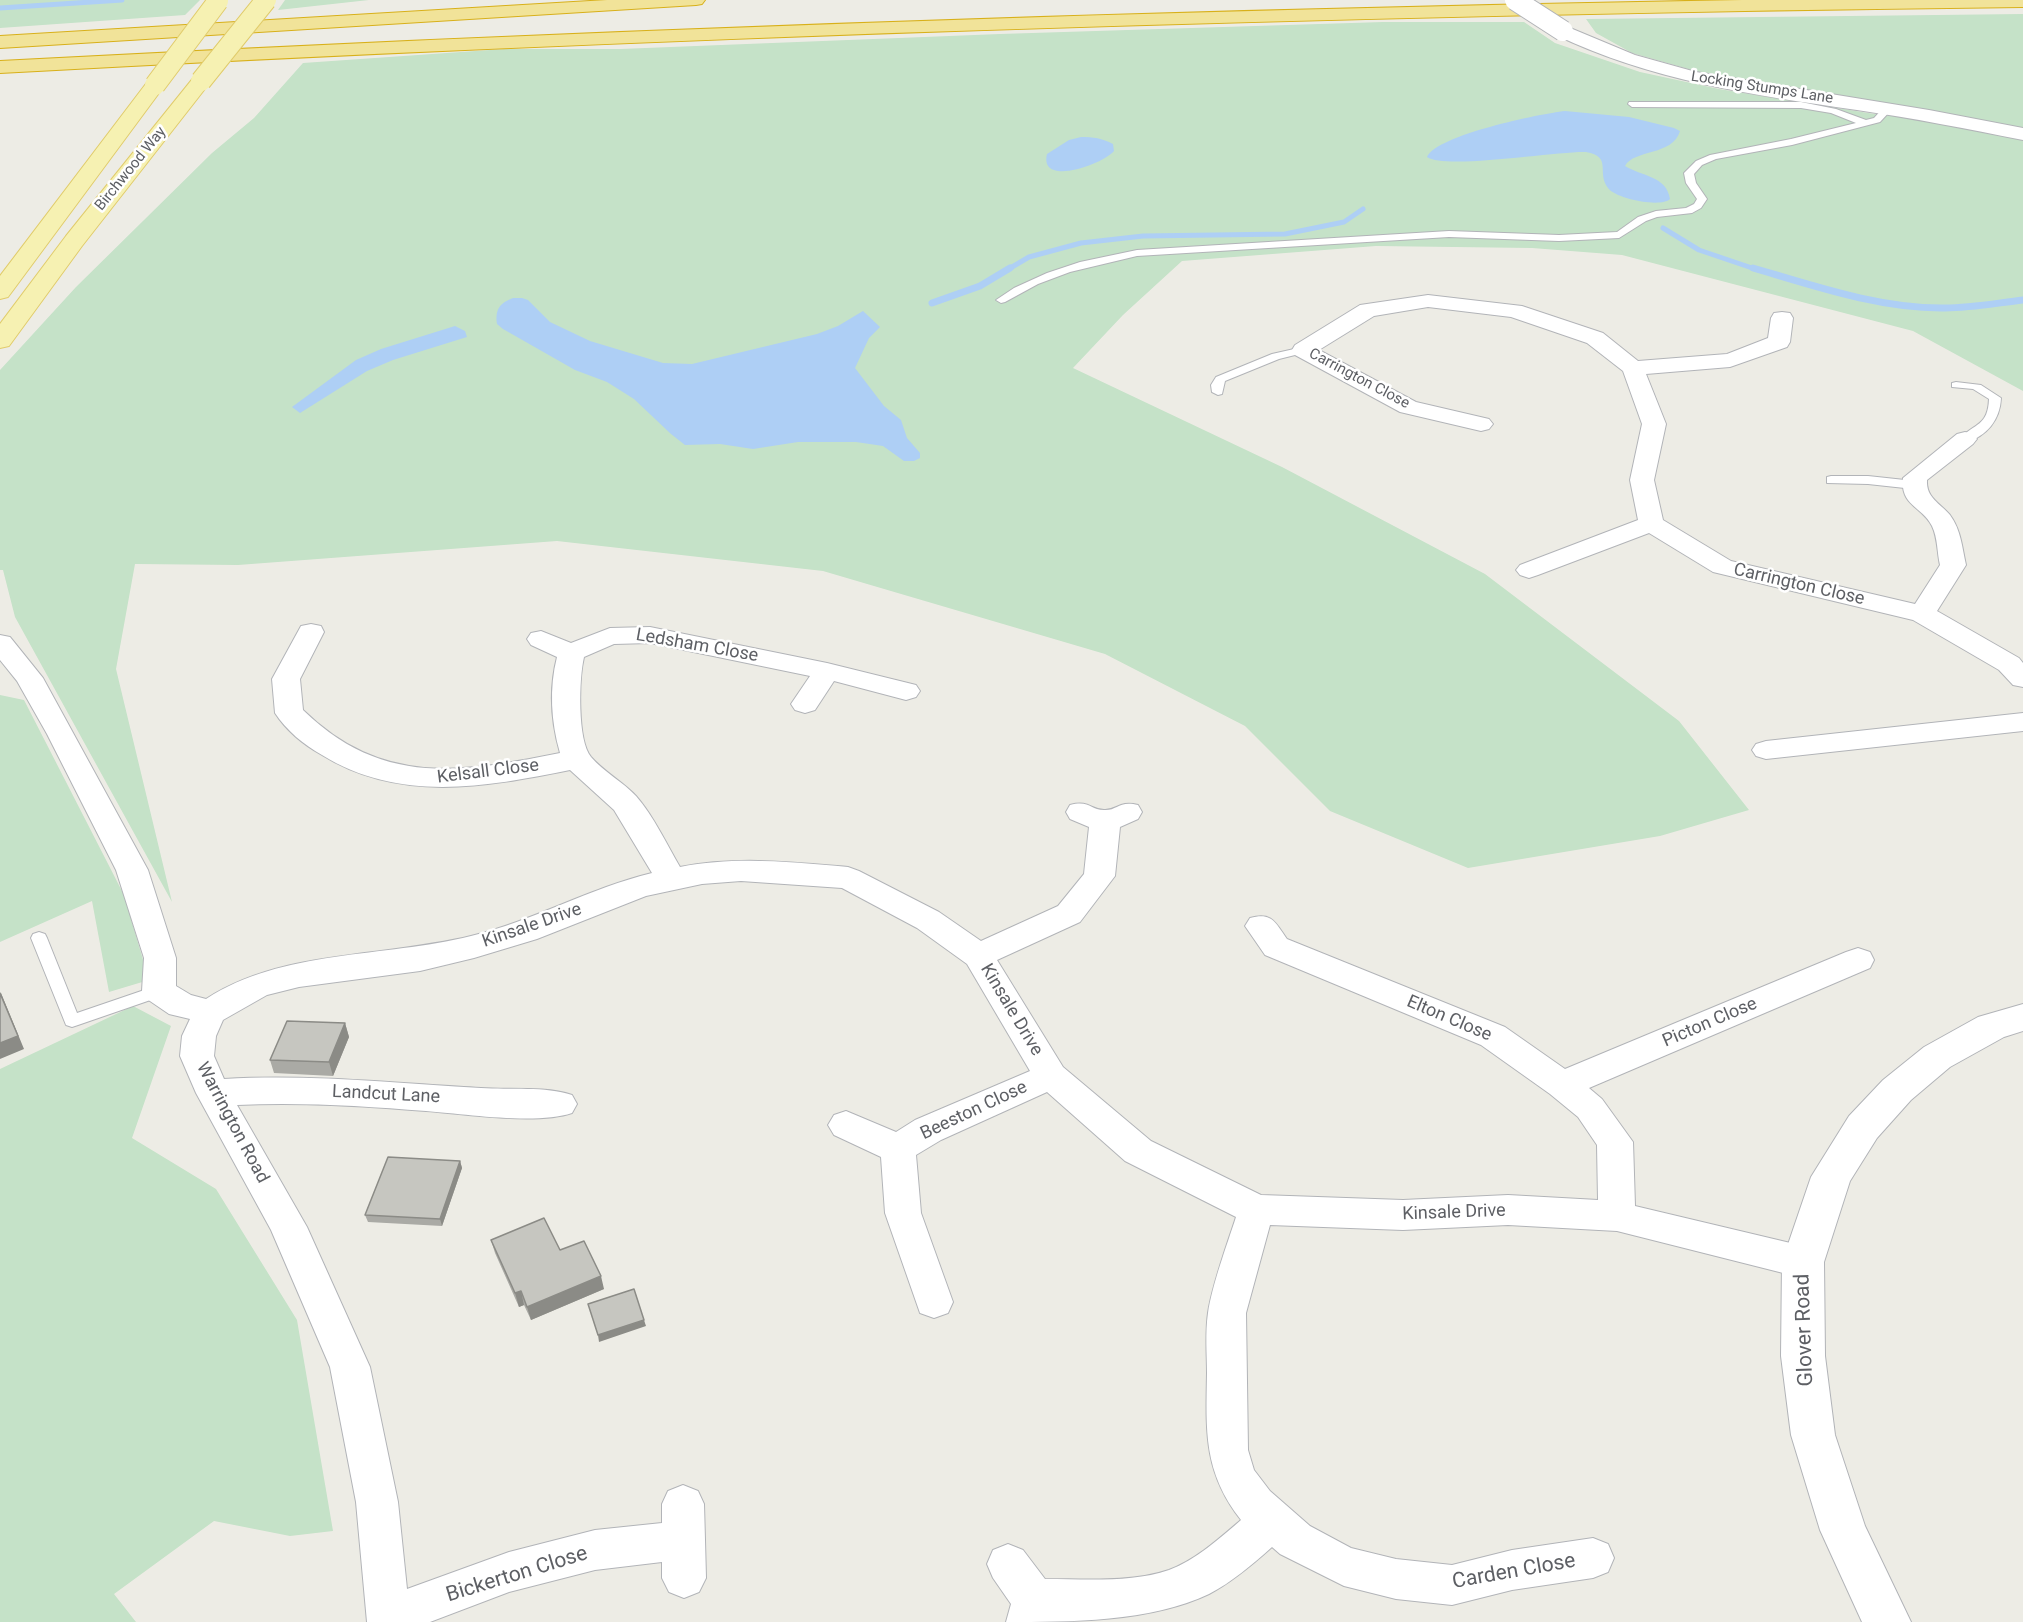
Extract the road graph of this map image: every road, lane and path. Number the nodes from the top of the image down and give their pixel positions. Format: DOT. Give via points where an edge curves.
graph roads {
  1 [pos="266,0"];
  2 [pos="696,0"];
  3 [pos="1201,0"];
  4 [pos="1515,0"];
  5 [pos="218,1"];
  6 [pos="2023,2"];
  7 [pos="942,7"];
  8 [pos="813,11"];
  9 [pos="0,42"];
  10 [pos="0,59"];
  11 [pos="0,67"];
  12 [pos="1632,104"];
  13 [pos="1888,108"];
  14 [pos="1865,123"];
  15 [pos="2023,134"];
  16 [pos="0,292"];
  17 [pos="1001,300"];
  18 [pos="1782,318"];
  19 [pos="0,341"];
  20 [pos="1303,350"];
  21 [pos="1633,368"];
  22 [pos="1956,385"];
  23 [pos="1218,392"];
  24 [pos="1481,423"];
  25 [pos="1965,439"];
  26 [pos="1831,480"];
  27 [pos="1914,485"];
  28 [pos="1651,524"];
  29 [pos="1529,570"];
  30 [pos="1922,614"];
  31 [pos="311,632"];
  32 [pos="541,639"];
  33 [pos="0,643"];
  34 [pos="571,653"];
  35 [pos="827,671"];
  36 [pos="2023,679"];
  37 [pos="906,691"];
  38 [pos="804,704"];
  39 [pos="2023,722"];
  40 [pos="1766,750"];
  41 [pos="576,759"];
  42 [pos="1104,815"];
  43 [pos="671,879"];
  44 [pos="1262,926"];
  45 [pos="39,938"];
  46 [pos="978,956"];
  47 [pos="1858,960"];
  48 [pos="159,992"];
  49 [pos="210,1012"];
  50 [pos="2023,1017"];
  51 [pos="1052,1076"];
  52 [pos="1562,1085"];
  53 [pos="213,1093"];
  54 [pos="560,1104"];
  55 [pos="846,1125"];
  56 [pos="898,1149"];
  57 [pos="1256,1210"];
  58 [pos="1617,1216"];
  59 [pos="1803,1262"];
  60 [pos="934,1302"];
  61 [pos="1271,1520"];
  62 [pos="684,1541"];
  63 [pos="1593,1558"];
  64 [pos="1008,1564"];
  65 [pos="1031,1611"];
  66 [pos="388,1620"];
  67 [pos="1887,1622"];
  1 -- 19 [label="main road, Birchwood Way, bridge" via="74,241"];
  2 -- 9 [label="highway"];
  3 -- 7 [label="highway"];
  4 -- 13 [label="street, Locking Stumps Lane, bridge" via="1563,31 1609,53 1665,71"];
  5 -- 16 [label="main road, Birchwood Way, bridge"];
  6 -- 11 [label="highway" via="1008,22 293,50"];
  8 -- 10 [label="highway" via="393,32"];
  12 -- 14 [label="lane" via="1801,105"];
  13 -- 14 [label="lane" via="1877,120"];
  13 -- 15 [label="street, Locking Stumps Lane"];
  14 -- 17 [label="lane" via="1699,163 1689,173 1702,199 1698,206 1642,219 1619,235 1559,238 1449,234 1137,253 1051,273"];
  18 -- 21 [label="street" via="1779,342 1730,360"];
  20 -- 21 [label="street, Carrington Close" via="1368,310 1428,301 1514,310 1595,338"];
  20 -- 23 [label="lane" via="1276,356 1220,379"];
  20 -- 24 [label="street, Carrington Close" via="1408,407"];
  21 -- 28 [label="street" via="1654,424 1642,480"];
  22 -- 25 [label="lane" via="1984,388 1995,398 1995,413 1985,427"];
  25 -- 27 [label="street" via="1916,478"];
  26 -- 27 [label="lane"];
  27 -- 30 [label="street" via="1917,498 1944,524 1953,565"];
  28 -- 29 [label="street"];
  28 -- 30 [label="street, Carrington Close" via="1722,567"];
  30 -- 36 [label="street, Carrington Close" via="2009,664"];
  31 -- 41 [label="street, Kelsall Close" via="286,679 289,713 320,741 355,761 402,778 434,779 513,772"];
  32 -- 34 [label="street"];
  33 -- 48 [label="street" via="29,678 132,870 160,958"];
  34 -- 35 [label="street, Ledsham Close" via="610,636 642,635"];
  34 -- 41 [label="street" via="566,676 568,730"];
  35 -- 37 [label="street, Ledsham Close"];
  35 -- 38 [label="street"];
  39 -- 40 [label="street"];
  41 -- 43 [label="street" via="637,819"];
  42 -- 46 [label="street" via="1099,876 1069,914"];
  43 -- 46 [label="street, Kinsale Drive" via="741,870 848,878 928,920"];
  43 -- 49 [label="street, Kinsale Drive" via="638,887 474,947 420,959 299,975 258,986"];
  44 -- 52 [label="street, Elton Close" via="1276,947 1493,1036"];
  45 -- 48 [label="lane" via="72,1021"];
  46 -- 51 [label="street, Kinsale Drive"];
  47 -- 52 [label="street, Picton Close"];
  48 -- 49 [label="street" via="181,1005"];
  49 -- 53 [label="street, Warrington Road" via="199,1036 197,1056"];
  50 -- 59 [label="street, Glover Road" via="1991,1027 1937,1057 1863,1127 1831,1177"];
  51 -- 56 [label="street, Beeston Close" via="928,1130"];
  51 -- 57 [label="street, Kinsale Drive" via="1138,1151"];
  52 -- 58 [label="street, Elton Close" via="1590,1108 1615,1142"];
  53 -- 54 [label="street, Landcut Lane" via="272,1090"];
  53 -- 66 [label="street, Warrington Road" via="288,1227 350,1367 377,1502"];
  55 -- 56 [label="street"];
  56 -- 60 [label="street" via="903,1213"];
  57 -- 58 [label="street, Kinsale Drive" via="1403,1215 1508,1210"];
  57 -- 61 [label="street, Carden Close" via="1227,1314 1226,1421 1228,1450 1236,1478"];
  58 -- 59 [label="street, Kinsale Drive"];
  59 -- 67 [label="street, Glover Road" via="1803,1356 1813,1435 1843,1530"];
  61 -- 63 [label="street, Carden Close" via="1295,1540 1344,1566 1396,1579 1452,1585 1512,1570"];
  61 -- 65 [label="street" via="1238,1550 1180,1587"];
  62 -- 66 [label="street, Bickerton Close" via="595,1550 509,1572"];
  64 -- 65 [label="street"];
}
